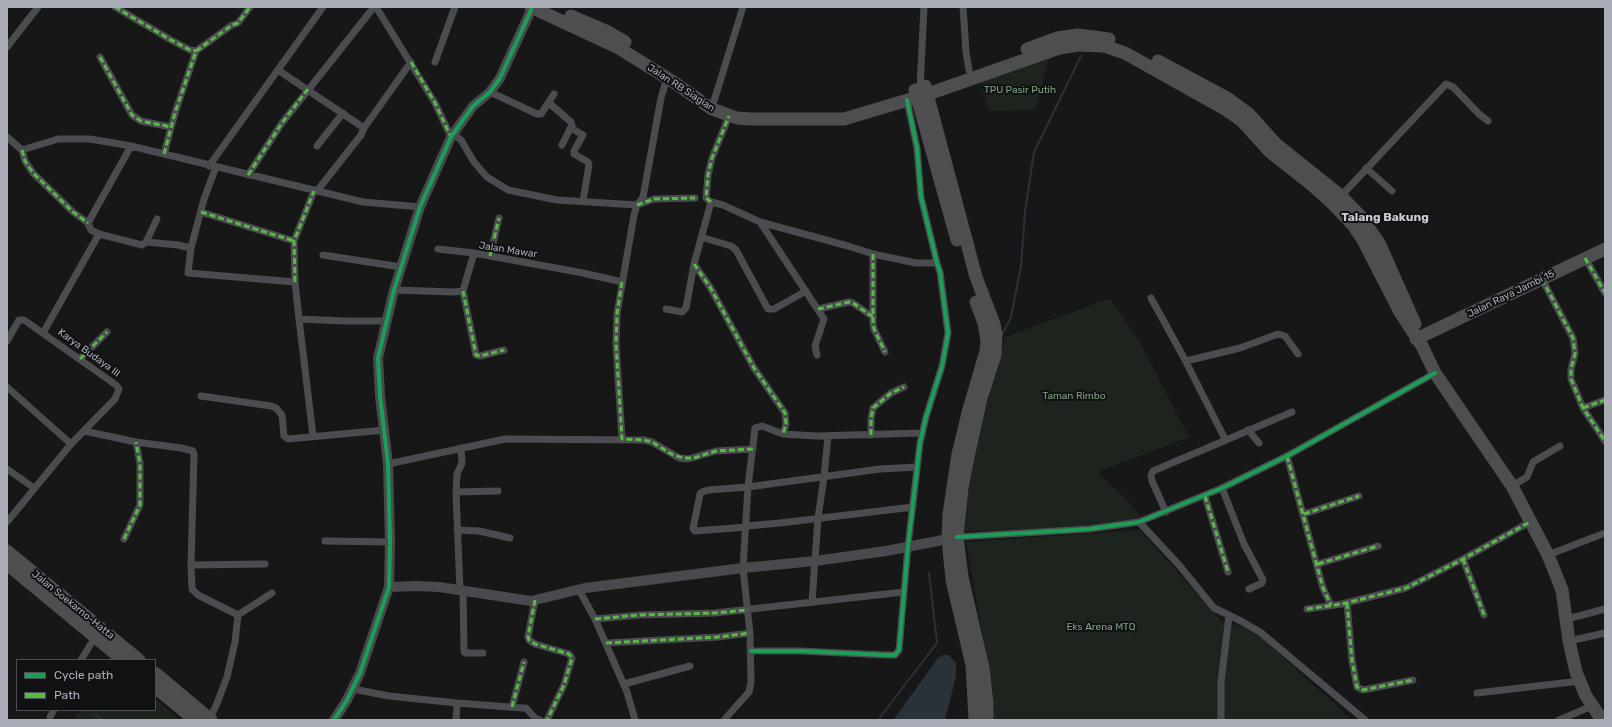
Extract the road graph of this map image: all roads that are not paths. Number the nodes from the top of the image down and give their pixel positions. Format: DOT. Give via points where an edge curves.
graph roads {
  1 [pos="38,7"];
  2 [pos="115,7"];
  3 [pos="250,7"];
  4 [pos="323,7"];
  5 [pos="375,7"];
  6 [pos="455,7"];
  7 [pos="531,7"];
  8 [pos="551,7"];
  9 [pos="743,7"];
  10 [pos="924,7"];
  11 [pos="963,7"];
  12 [pos="7,47"];
  13 [pos="196,51"];
  14 [pos="100,57"];
  15 [pos="1149,61"];
  16 [pos="411,62"];
  17 [pos="435,62"];
  18 [pos="278,70"];
  19 [pos="969,70"];
  20 [pos="667,78"];
  21 [pos="308,89"];
  22 [pos="490,92"];
  23 [pos="919,93"];
  24 [pos="554,94"];
  25 [pos="714,101"];
  26 [pos="548,103"];
  27 [pos="343,113"];
  28 [pos="844,115"];
  29 [pos="729,116"];
  30 [pos="1488,122"];
  31 [pos="171,127"];
  32 [pos="364,128"];
  33 [pos="571,128"];
  34 [pos="452,136"];
  35 [pos="7,137"];
  36 [pos="562,145"];
  37 [pos="131,146"];
  38 [pos="317,146"];
  39 [pos="22,150"];
  40 [pos="164,154"];
  41 [pos="212,166"];
  42 [pos="1366,168"];
  43 [pos="248,175"];
  44 [pos="315,191"];
  45 [pos="1392,191"];
  46 [pos="1341,196"];
  47 [pos="696,198"];
  48 [pos="582,201"];
  49 [pos="711,202"];
  50 [pos="637,205"];
  51 [pos="420,207"];
  52 [pos="201,212"];
  53 [pos="499,218"];
  54 [pos="157,219"];
  55 [pos="760,222"];
  56 [pos="88,223"];
  57 [pos="99,234"];
  58 [pos="701,237"];
  59 [pos="294,241"];
  60 [pos="146,242"];
  61 [pos="191,248"];
  62 [pos="438,249"];
  63 [pos="1605,249"];
  64 [pos="474,253"];
  65 [pos="873,254"];
  66 [pos="323,255"];
  67 [pos="490,256"];
  68 [pos="1585,258"];
  69 [pos="937,263"];
  70 [pos="694,264"];
  71 [pos="401,267"];
  72 [pos="1542,278"];
  73 [pos="295,282"];
  74 [pos="622,282"];
  75 [pos="394,290"];
  76 [pos="463,291"];
  77 [pos="806,291"];
  78 [pos="1605,293"];
  79 [pos="1151,298"];
  80 [pos="666,309"];
  81 [pos="818,309"];
  82 [pos="873,317"];
  83 [pos="299,319"];
  84 [pos="387,321"];
  85 [pos="108,332"];
  86 [pos="43,333"];
  87 [pos="1420,340"];
  88 [pos="7,341"];
  89 [pos="504,350"];
  90 [pos="885,352"];
  91 [pos="1298,354"];
  92 [pos="817,355"];
  93 [pos="80,359"];
  94 [pos="1186,362"];
  95 [pos="1435,373"];
  96 [pos="7,387"];
  97 [pos="904,387"];
  98 [pos="200,396"];
  99 [pos="1605,400"];
  100 [pos="1583,408"];
  101 [pos="1292,412"];
  102 [pos="385,430"];
  103 [pos="1248,430"];
  104 [pos="84,431"];
  105 [pos="922,433"];
  106 [pos="783,434"];
  107 [pos="871,435"];
  108 [pos="312,436"];
  109 [pos="828,436"];
  110 [pos="622,439"];
  111 [pos="1225,439"];
  112 [pos="1605,440"];
  113 [pos="136,442"];
  114 [pos="1259,443"];
  115 [pos="71,444"];
  116 [pos="1560,446"];
  117 [pos="461,448"];
  118 [pos="753,449"];
  119 [pos="1287,456"];
  120 [pos="388,464"];
  121 [pos="917,467"];
  122 [pos="7,469"];
  123 [pos="824,477"];
  124 [pos="1512,486"];
  125 [pos="748,487"];
  126 [pos="34,488"];
  127 [pos="1222,488"];
  128 [pos="498,491"];
  129 [pos="456,492"];
  130 [pos="1205,496"];
  131 [pos="1360,496"];
  132 [pos="913,507"];
  133 [pos="1166,512"];
  134 [pos="1304,514"];
  135 [pos="818,518"];
  136 [pos="7,522"];
  137 [pos="1139,522"];
  138 [pos="1530,522"];
  139 [pos="747,526"];
  140 [pos="457,530"];
  141 [pos="1605,533"];
  142 [pos="510,538"];
  143 [pos="953,538"];
  144 [pos="124,539"];
  145 [pos="325,541"];
  146 [pos="390,542"];
  147 [pos="908,546"];
  148 [pos="1378,546"];
  149 [pos="7,551"];
  150 [pos="1548,555"];
  151 [pos="1463,559"];
  152 [pos="815,561"];
  153 [pos="7,564"];
  154 [pos="265,564"];
  155 [pos="1318,564"];
  156 [pos="192,565"];
  157 [pos="743,568"];
  158 [pos="1228,572"];
  159 [pos="389,587"];
  160 [pos="1248,589"];
  161 [pos="461,590"];
  162 [pos="579,590"];
  163 [pos="904,592"];
  164 [pos="272,593"];
  165 [pos="535,600"];
  166 [pos="60,602"];
  167 [pos="812,602"];
  168 [pos="1347,602"];
  169 [pos="1331,605"];
  170 [pos="1307,609"];
  171 [pos="1605,609"];
  172 [pos="748,610"];
  173 [pos="238,615"];
  174 [pos="1484,615"];
  175 [pos="1229,616"];
  176 [pos="595,619"];
  177 [pos="1567,619"];
  178 [pos="750,633"];
  179 [pos="1605,633"];
  180 [pos="95,637"];
  181 [pos="1569,641"];
  182 [pos="606,643"];
  183 [pos="751,651"];
  184 [pos="483,653"];
  185 [pos="83,659"];
  186 [pos="122,659"];
  187 [pos="138,659"];
  188 [pos="524,662"];
  189 [pos="690,666"];
  190 [pos="156,674"];
  191 [pos="1413,680"];
  192 [pos="1580,681"];
  193 [pos="624,684"];
  194 [pos="156,688"];
  195 [pos="353,689"];
  196 [pos="1477,693"];
  197 [pos="457,703"];
  198 [pos="1592,706"];
  199 [pos="512,708"];
  200 [pos="195,720"];
  201 [pos="210,720"];
  202 [pos="334,720"];
  203 [pos="456,720"];
  204 [pos="540,720"];
  205 [pos="547,720"];
  206 [pos="635,720"];
  207 [pos="724,720"];
  208 [pos="975,720"];
  209 [pos="987,720"];
  210 [pos="1221,720"];
  211 [pos="1365,720"];
  212 [pos="1559,720"];
  213 [pos="1602,720"];
  1 -- 12 [label="street"];
  2 -- 13 [label="street" via="171,40"];
  3 -- 13 [label="street" via="238,23"];
  4 -- 18 [label="street"];
  5 -- 16 [label="street"];
  5 -- 21 [label="street"];
  6 -- 17 [label="street"];
  7 -- 20 [label="highway, Jalan RB Siagian" via="618,47"];
  7 -- 22 [label="street" via="500,78"];
  8 -- 25 [label="highway, Jalan RB Siagian" via="606,31"];
  9 -- 25 [label="street"];
  10 -- 23 [label="street"];
  11 -- 19 [label="street"];
  13 -- 31 [label="street"];
  14 -- 31 [label="street" via="132,115 141,121"];
  15 -- 19 [label="highway" via="1130,45 1106,38 1078,35 1057,38"];
  15 -- 23 [label="highway" via="1104,46 1079,45 1044,53"];
  15 -- 46 [label="highway" via="1227,98 1249,114 1276,144"];
  15 -- 87 [label="highway" via="1242,121 1270,152 1333,204 1353,225 1400,312"];
  16 -- 32 [label="street"];
  16 -- 34 [label="street"];
  18 -- 21 [label="street"];
  18 -- 41 [label="street"];
  19 -- 23 [label="highway"];
  20 -- 29 [label="highway, Jalan RB Siagian" via="712,109"];
  20 -- 50 [label="street" via="643,197"];
  21 -- 27 [label="street"];
  21 -- 43 [label="street"];
  22 -- 26 [label="street" via="537,114 541,114"];
  22 -- 34 [label="street" via="473,106"];
  23 -- 28 [label="highway"];
  23 -- 69 [label="street" via="917,148 921,197"];
  23 -- 143 [label="highway" via="976,278 996,334 995,355 963,455 962,495"];
  24 -- 26 [label="street"];
  25 -- 28 [label="highway, Jalan RB Siagian" via="741,111"];
  26 -- 33 [label="street" via="571,122"];
  27 -- 32 [label="street"];
  27 -- 38 [label="street"];
  28 -- 29 [label="highway, Jalan RB Siagian" via="751,120"];
  29 -- 49 [label="street" via="710,164 706,198"];
  30 -- 42 [label="street" via="1453,87 1446,84"];
  31 -- 40 [label="street"];
  32 -- 44 [label="street"];
  33 -- 36 [label="street"];
  33 -- 48 [label="street" via="583,135 574,154 589,165"];
  34 -- 48 [label="street" via="461,140 474,162 487,177 508,190 557,200"];
  34 -- 51 [label="street"];
  35 -- 39 [label="street"];
  37 -- 39 [label="street" via="74,138 58,139"];
  37 -- 40 [label="street"];
  37 -- 56 [label="street"];
  39 -- 56 [label="street" via="25,161 33,173 72,212"];
  40 -- 41 [label="street"];
  41 -- 43 [label="street"];
  41 -- 52 [label="street"];
  42 -- 45 [label="street"];
  42 -- 46 [label="street"];
  43 -- 44 [label="street"];
  44 -- 51 [label="street" via="362,202"];
  44 -- 59 [label="street"];
  46 -- 87 [label="highway" via="1362,217 1379,243"];
  47 -- 50 [label="street" via="654,199"];
  48 -- 50 [label="street"];
  49 -- 55 [label="street"];
  49 -- 58 [label="street"];
  50 -- 74 [label="street"];
  51 -- 71 [label="street"];
  52 -- 59 [label="street"];
  52 -- 61 [label="street"];
  53 -- 67 [label="street"];
  54 -- 60 [label="street"];
  55 -- 65 [label="street"];
  55 -- 77 [label="street"];
  56 -- 57 [label="street" via="90,229"];
  57 -- 60 [label="street" via="142,244"];
  57 -- 86 [label="street"];
  58 -- 70 [label="street"];
  58 -- 77 [label="street" via="731,246 736,250 768,309 774,309"];
  59 -- 73 [label="street"];
  60 -- 61 [label="street"];
  61 -- 73 [label="street" via="188,273"];
  62 -- 64 [label="street"];
  63 -- 68 [label="highway, Jalan Raya Jambi 15"];
  64 -- 67 [label="street, Jalan Mawar"];
  64 -- 76 [label="street, Jalan Mawar"];
  65 -- 69 [label="street" via="916,263"];
  65 -- 82 [label="street"];
  66 -- 71 [label="street"];
  67 -- 74 [label="street, Jalan Mawar"];
  68 -- 72 [label="highway, Jalan Raya Jambi 15"];
  68 -- 78 [label="street"];
  69 -- 105 [label="street" via="948,333 942,366"];
  70 -- 80 [label="street" via="686,310 682,312"];
  70 -- 106 [label="street" via="710,287 754,368 785,413 786,424"];
  71 -- 75 [label="street"];
  72 -- 87 [label="highway, Jalan Raya Jambi 15"];
  72 -- 100 [label="street" via="1573,338 1575,354 1571,380"];
  73 -- 83 [label="street"];
  74 -- 110 [label="street" via="616,314"];
  75 -- 76 [label="street"];
  75 -- 84 [label="street"];
  76 -- 89 [label="street" via="476,355"];
  77 -- 81 [label="street"];
  79 -- 94 [label="street"];
  81 -- 82 [label="street" via="849,302"];
  81 -- 92 [label="street" via="824,321 815,346"];
  82 -- 90 [label="street" via="874,329"];
  83 -- 84 [label="street"];
  83 -- 108 [label="street"];
  84 -- 102 [label="street" via="378,362"];
  85 -- 93 [label="street"];
  86 -- 88 [label="street, Karya Budaya III" via="21,320"];
  86 -- 93 [label="street, Karya Budaya III"];
  87 -- 95 [label="highway"];
  91 -- 94 [label="street" via="1284,336 1278,334 1240,348"];
  93 -- 104 [label="street, Karya Budaya III" via="119,389 115,399"];
  94 -- 111 [label="street"];
  95 -- 119 [label="street"];
  95 -- 124 [label="highway"];
  96 -- 115 [label="street"];
  97 -- 107 [label="street" via="891,393 873,408"];
  98 -- 108 [label="street" via="271,406 282,415 285,438"];
  99 -- 100 [label="street"];
  100 -- 112 [label="street"];
  101 -- 103 [label="street"];
  102 -- 108 [label="street"];
  102 -- 120 [label="street"];
  103 -- 111 [label="street"];
  103 -- 114 [label="street"];
  104 -- 113 [label="street"];
  104 -- 115 [label="street"];
  105 -- 107 [label="street"];
  105 -- 121 [label="street"];
  106 -- 109 [label="street"];
  106 -- 118 [label="street" via="766,427 756,427"];
  107 -- 109 [label="street"];
  109 -- 123 [label="street"];
  110 -- 117 [label="street" via="505,439"];
  110 -- 118 [label="street" via="652,442 673,455 684,458 694,458 716,451"];
  111 -- 133 [label="street" via="1153,470 1152,481"];
  113 -- 144 [label="street" via="140,463 140,504"];
  113 -- 156 [label="street" via="193,451"];
  115 -- 126 [label="street"];
  116 -- 124 [label="street" via="1533,462 1527,477"];
  117 -- 120 [label="street"];
  117 -- 129 [label="street" via="462,463 457,474"];
  118 -- 125 [label="street"];
  119 -- 127 [label="street"];
  119 -- 134 [label="street"];
  120 -- 146 [label="street"];
  121 -- 123 [label="street" via="893,467"];
  121 -- 132 [label="street"];
  122 -- 126 [label="street"];
  123 -- 125 [label="street"];
  123 -- 135 [label="street"];
  124 -- 138 [label="highway"];
  125 -- 139 [label="street"];
  125 -- 139 [label="street" via="702,492 693,529 696,532"];
  126 -- 136 [label="street"];
  127 -- 130 [label="street"];
  127 -- 160 [label="street" via="1244,544 1263,580 1262,583"];
  128 -- 129 [label="street"];
  129 -- 140 [label="street"];
  130 -- 133 [label="street"];
  130 -- 158 [label="street"];
  131 -- 134 [label="street"];
  132 -- 135 [label="street"];
  132 -- 147 [label="street"];
  133 -- 137 [label="street"];
  134 -- 155 [label="street"];
  135 -- 139 [label="street"];
  135 -- 152 [label="street"];
  137 -- 143 [label="street" via="1089,529"];
  137 -- 175 [label="street" via="1211,604"];
  138 -- 150 [label="highway"];
  138 -- 151 [label="street"];
  139 -- 157 [label="street"];
  140 -- 142 [label="street" via="479,531"];
  140 -- 161 [label="street"];
  141 -- 150 [label="street"];
  143 -- 147 [label="street"];
  143 -- 208 [label="highway" via="952,580 972,665"];
  143 -- 209 [label="highway" via="983,668"];
  145 -- 146 [label="street"];
  146 -- 159 [label="street"];
  147 -- 152 [label="street"];
  147 -- 163 [label="street"];
  148 -- 155 [label="street"];
  149 -- 166 [label="highway, Jalan Soekarno-Hatta"];
  150 -- 177 [label="highway" via="1562,590"];
  151 -- 168 [label="street" via="1406,588"];
  151 -- 174 [label="street"];
  152 -- 157 [label="street"];
  152 -- 167 [label="street"];
  153 -- 166 [label="highway, Jalan Soekarno-Hatta"];
  154 -- 156 [label="street"];
  155 -- 169 [label="street" via="1323,588"];
  156 -- 173 [label="street" via="192,586 195,593"];
  157 -- 162 [label="street"];
  157 -- 172 [label="street"];
  159 -- 161 [label="street" via="416,586"];
  159 -- 195 [label="street"];
  161 -- 165 [label="street" via="522,601"];
  161 -- 184 [label="street" via="464,652"];
  162 -- 165 [label="street"];
  162 -- 176 [label="street"];
  163 -- 167 [label="street"];
  163 -- 183 [label="street" via="900,642 895,655"];
  164 -- 173 [label="street"];
  165 -- 205 [label="street" via="529,640 569,654 572,658 564,685"];
  166 -- 180 [label="highway, Jalan Soekarno-Hatta"];
  166 -- 187 [label="highway, Jalan Soekarno-Hatta"];
  167 -- 172 [label="street"];
  168 -- 169 [label="street"];
  168 -- 191 [label="street" via="1357,687 1368,690"];
  169 -- 170 [label="street"];
  171 -- 177 [label="street"];
  172 -- 176 [label="street"];
  172 -- 178 [label="street"];
  173 -- 201 [label="street" via="227,677"];
  175 -- 210 [label="street" via="1221,682"];
  175 -- 211 [label="street" via="1260,632"];
  176 -- 182 [label="street"];
  177 -- 181 [label="highway"];
  178 -- 182 [label="street"];
  178 -- 183 [label="street"];
  179 -- 181 [label="street"];
  180 -- 185 [label="street"];
  180 -- 186 [label="highway, Jalan Soekarno-Hatta"];
  181 -- 192 [label="highway"];
  182 -- 193 [label="street"];
  183 -- 207 [label="street" via="749,692"];
  188 -- 199 [label="street"];
  189 -- 193 [label="street"];
  190 -- 201 [label="highway"];
  192 -- 196 [label="street"];
  192 -- 198 [label="highway"];
  193 -- 206 [label="street"];
  194 -- 200 [label="highway"];
  195 -- 197 [label="street" via="388,696"];
  195 -- 202 [label="street"];
  197 -- 199 [label="street"];
  197 -- 203 [label="street"];
  198 -- 212 [label="street"];
  198 -- 213 [label="highway"];
  199 -- 204 [label="street" via="526,708"];
}
